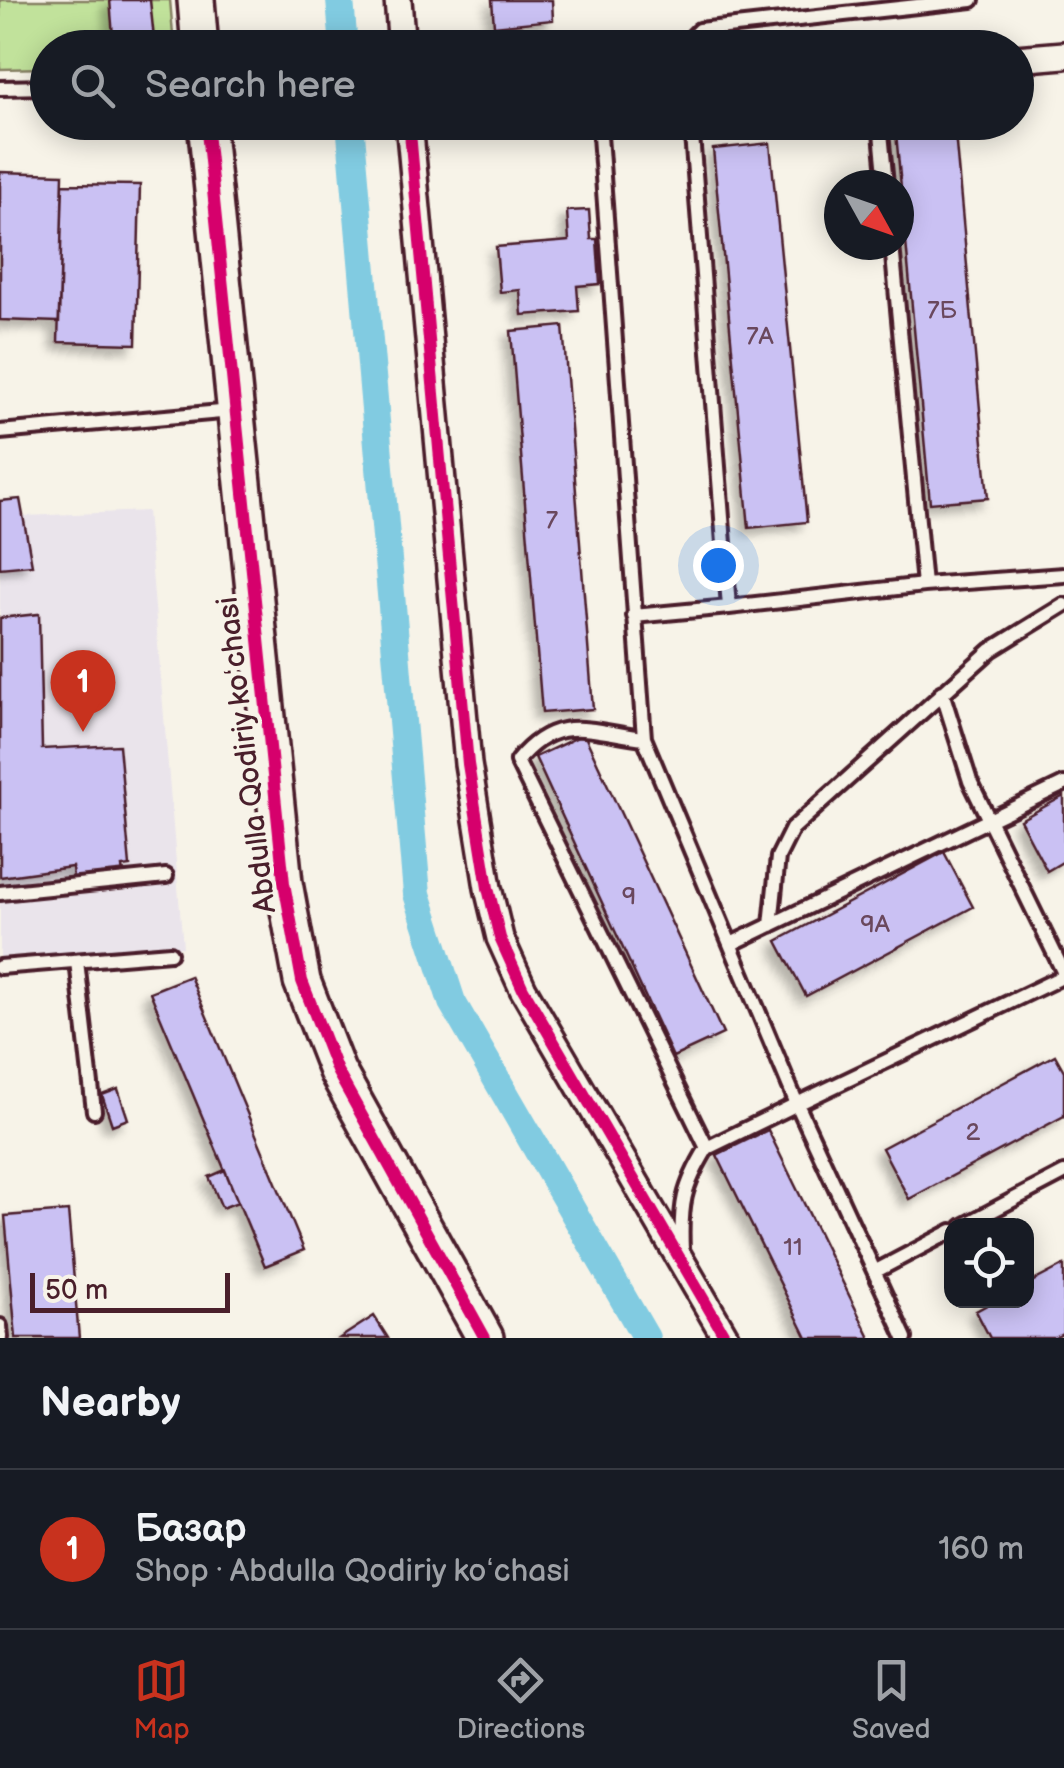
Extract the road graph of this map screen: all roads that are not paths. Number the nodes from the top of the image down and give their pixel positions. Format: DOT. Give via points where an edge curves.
graph roads {
  1 [pos="196,0"];
  2 [pos="398,0"];
  3 [pos="972,0"];
  4 [pos="198,30"];
  5 [pos="400,30"];
  6 [pos="700,30"];
  7 [pos="1064,55"];
  8 [pos="1034,58"];
  9 [pos="30,87"];
  10 [pos="0,88"];
  11 [pos="208,140"];
  12 [pos="411,140"];
  13 [pos="600,140"];
  14 [pos="692,140"];
  15 [pos="882,140"];
  16 [pos="885,170"];
  17 [pos="893,260"];
  18 [pos="234,411"];
  19 [pos="0,432"];
  20 [pos="1064,575"];
  21 [pos="924,586"];
  22 [pos="1064,605"];
  23 [pos="728,607"];
  24 [pos="634,616"];
  25 [pos="942,692"];
  26 [pos="644,738"];
  27 [pos="1064,784"];
  28 [pos="989,818"];
  29 [pos="166,876"];
  30 [pos="0,893"];
  31 [pos="771,925"];
  32 [pos="731,944"];
  33 [pos="170,953"];
  34 [pos="77,961"];
  35 [pos="0,967"];
  36 [pos="1064,975"];
  37 [pos="797,1104"];
  38 [pos="94,1111"];
  39 [pos="707,1148"];
  40 [pos="1064,1173"];
  41 [pos="978,1218"];
  42 [pos="944,1236"];
  43 [pos="684,1266"];
  44 [pos="876,1271"];
  45 [pos="0,1326"];
  46 [pos="1,1338"];
  47 [pos="485,1338"];
  48 [pos="726,1338"];
  49 [pos="905,1338"];
  1 -- 4 [label="street"];
  2 -- 5 [label="street"];
  3 -- 6 [label="lane"];
  7 -- 8 [label="street"];
  9 -- 10 [label="lane"];
  11 -- 18 [label="street, Abdulla Qodiriy koʻchasi"];
  12 -- 43 [label="street" via="468,764 496,921 523,989"];
  13 -- 24 [label="lane"];
  14 -- 23 [label="lane"];
  15 -- 16 [label="lane"];
  17 -- 21 [label="lane"];
  18 -- 19 [label="lane"];
  18 -- 47 [label="street, Abdulla Qodiriy koʻchasi" via="284,883 302,981 337,1071"];
  20 -- 21 [label="lane"];
  21 -- 23 [label="lane"];
  22 -- 25 [label="lane" via="991,650"];
  23 -- 24 [label="lane"];
  24 -- 26 [label="lane"];
  25 -- 28 [label="lane" via="961,759"];
  25 -- 31 [label="lane" via="792,829 778,857"];
  26 -- 32 [label="lane"];
  26 -- 39 [label="lane" via="561,728 535,739 517,761"];
  27 -- 28 [label="lane"];
  28 -- 31 [label="lane"];
  28 -- 36 [label="lane"];
  29 -- 30 [label="lane"];
  31 -- 32 [label="lane"];
  32 -- 37 [label="lane"];
  33 -- 34 [label="lane"];
  34 -- 35 [label="lane"];
  34 -- 38 [label="lane"];
  36 -- 37 [label="lane"];
  37 -- 39 [label="lane"];
  37 -- 44 [label="lane"];
  39 -- 43 [label="lane" via="687,1181 680,1210"];
  40 -- 41 [label="lane"];
  42 -- 44 [label="lane"];
  43 -- 48 [label="street"];
  44 -- 49 [label="lane"];
  45 -- 46 [label="lane"];
}
